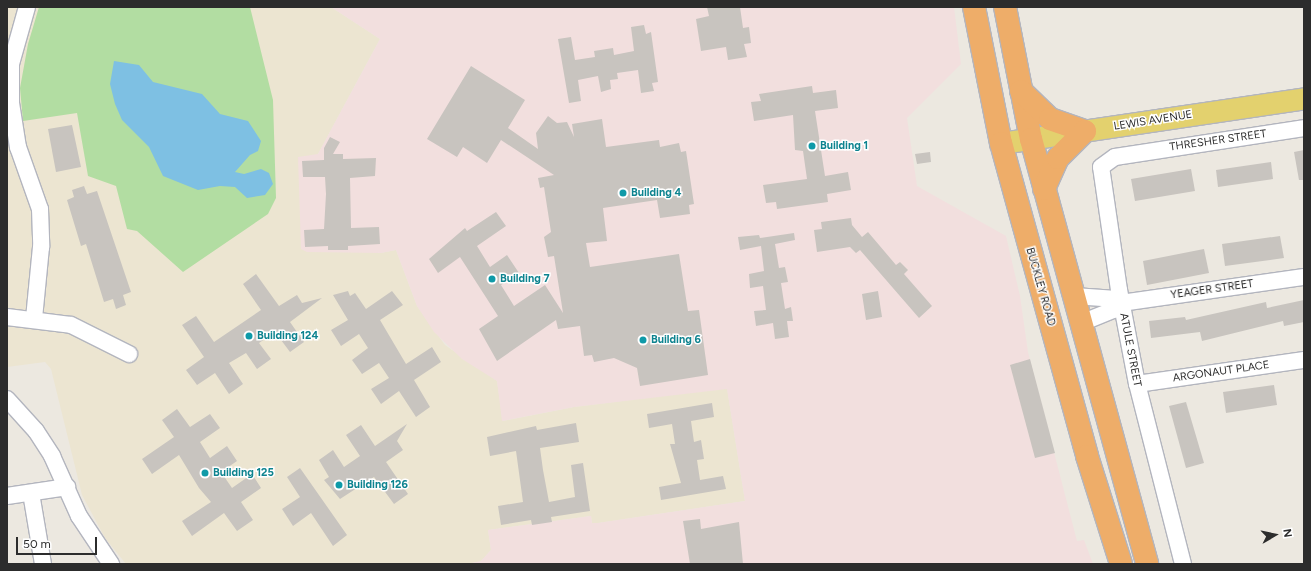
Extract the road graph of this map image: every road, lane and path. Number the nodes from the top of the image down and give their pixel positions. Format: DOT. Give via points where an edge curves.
graph roads {
  1 [pos="27,7"];
  2 [pos="974,7"];
  3 [pos="1005,7"];
  4 [pos="1020,90"];
  5 [pos="1304,98"];
  6 [pos="1304,128"];
  7 [pos="1085,131"];
  8 [pos="1030,139"];
  9 [pos="1001,144"];
  10 [pos="1132,154"];
  11 [pos="1044,189"];
  12 [pos="1304,277"];
  13 [pos="1074,296"];
  14 [pos="1121,303"];
  15 [pos="7,317"];
  16 [pos="34,319"];
  17 [pos="1081,323"];
  18 [pos="129,354"];
  19 [pos="1304,360"];
  20 [pos="1137,384"];
  21 [pos="7,399"];
  22 [pos="67,487"];
  23 [pos="31,492"];
  24 [pos="7,496"];
  25 [pos="43,564"];
  26 [pos="111,564"];
  27 [pos="1121,564"];
  28 [pos="1147,564"];
  29 [pos="1183,564"];
  1 -- 16 [label="street" via="11,64 12,103 18,147 40,210 41,247"];
  2 -- 9 [label="highway, BUCKLEY ROAD"];
  3 -- 4 [label="highway"];
  4 -- 7 [label="highway" via="1050,119"];
  4 -- 8 [label="highway"];
  5 -- 7 [label="main road, LEWIS AVENUE"];
  6 -- 10 [label="street, THRESHER STREET"];
  7 -- 8 [label="main road, LEWIS AVENUE"];
  7 -- 11 [label="highway" via="1058,158"];
  8 -- 9 [label="main road, LEWIS AVENUE"];
  8 -- 11 [label="highway"];
  9 -- 27 [label="highway, BUCKLEY ROAD" via="1087,456"];
  10 -- 14 [label="street, ATULE STREET" via="1104,162 1100,175"];
  11 -- 13 [label="highway"];
  12 -- 14 [label="street, YEAGER STREET"];
  13 -- 14 [label="street" via="1113,299"];
  13 -- 17 [label="highway"];
  14 -- 17 [label="street" via="1113,310"];
  14 -- 20 [label="street, ATULE STREET"];
  15 -- 16 [label="street"];
  16 -- 18 [label="street" via="71,325"];
  17 -- 28 [label="highway"];
  19 -- 20 [label="street, ARGONAUT PLACE"];
  20 -- 29 [label="street, ATULE STREET"];
  21 -- 22 [label="street" via="36,431"];
  22 -- 23 [label="street"];
  22 -- 26 [label="street" via="79,516"];
  23 -- 24 [label="street"];
  23 -- 25 [label="street"];
}
